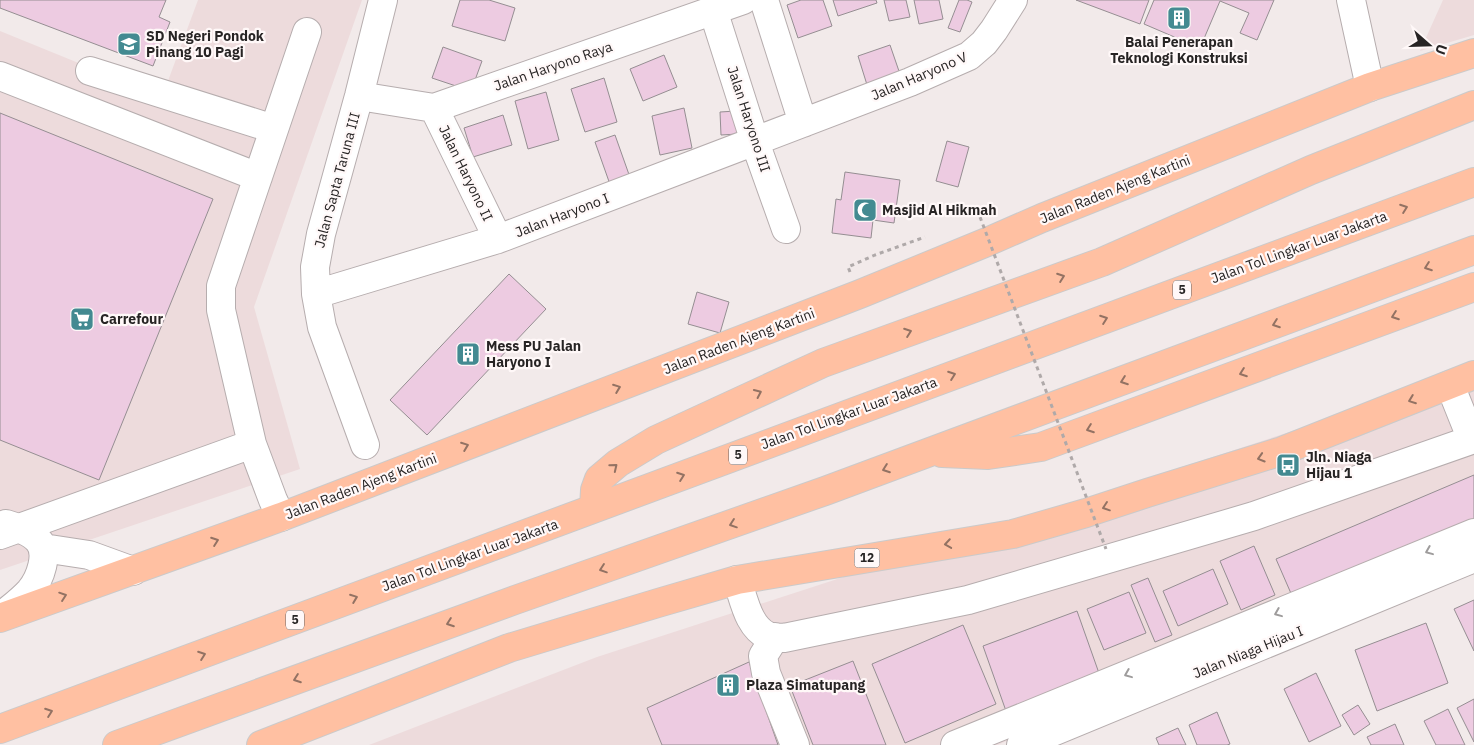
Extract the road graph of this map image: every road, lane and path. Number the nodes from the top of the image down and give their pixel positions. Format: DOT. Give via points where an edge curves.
graph roads {
  1 [pos="384,0"];
  2 [pos="743,0"];
  3 [pos="764,0"];
  4 [pos="1013,0"];
  5 [pos="1351,0"];
  6 [pos="713,10"];
  7 [pos="307,32"];
  8 [pos="1474,53"];
  9 [pos="90,71"];
  10 [pos="0,76"];
  11 [pos="1370,87"];
  12 [pos="359,96"];
  13 [pos="1474,105"];
  14 [pos="434,108"];
  15 [pos="804,123"];
  16 [pos="274,129"];
  17 [pos="755,142"];
  18 [pos="258,177"];
  19 [pos="1474,182"];
  20 [pos="980,218"];
  21 [pos="786,229"];
  22 [pos="498,239"];
  23 [pos="1474,250"];
  24 [pos="1474,287"];
  25 [pos="316,294"];
  26 [pos="1462,380"];
  27 [pos="1473,439"];
  28 [pos="252,444"];
  29 [pos="365,445"];
  30 [pos="932,452"];
  31 [pos="590,510"];
  32 [pos="281,517"];
  33 [pos="6,528"];
  34 [pos="1474,533"];
  35 [pos="43,548"];
  36 [pos="1106,549"];
  37 [pos="1474,558"];
  38 [pos="133,571"];
  39 [pos="737,580"];
  40 [pos="0,618"];
  41 [pos="775,637"];
  42 [pos="0,729"];
  43 [pos="118,745"];
  44 [pos="261,745"];
  45 [pos="795,745"];
  46 [pos="955,745"];
  47 [pos="1021,745"];
  1 -- 12 [label="street, Jalan Sapta Taruna III"];
  2 -- 6 [label="street, Jalan Haryono Raya"];
  3 -- 15 [label="street"];
  4 -- 15 [label="street, Jalan Haryono V" via="984,43 969,56"];
  5 -- 11 [label="street"];
  6 -- 14 [label="street, Jalan Haryono Raya"];
  6 -- 17 [label="street, Jalan Haryono III"];
  7 -- 16 [label="street"];
  8 -- 11 [label="highway, Jalan Raden Ajeng Kartini"];
  9 -- 16 [label="street"];
  10 -- 18 [label="street"];
  32 -- 11 [label="highway, Jalan Raden Ajeng Kartini, one-way" via="860,294"];
  12 -- 14 [label="street, Jalan Haryono Raya"];
  12 -- 25 [label="street, Jalan Sapta Taruna III" via="321,234 315,267"];
  31 -- 13 [label="highway, one-way" via="599,479 618,463 656,440 823,363 1102,262 1310,170"];
  14 -- 22 [label="street, Jalan Haryono II"];
  15 -- 17 [label="street, Jalan Haryono I"];
  16 -- 18 [label="street"];
  17 -- 21 [label="street, Jalan Haryono III"];
  17 -- 22 [label="street, Jalan Haryono I"];
  18 -- 28 [label="street" via="221,286 220,310"];
  31 -- 19 [label="highway, Jalan Tol Lingkar Luar Jakarta / 5, one-way"];
  20 -- 36 [label="path, bridge"];
  22 -- 25 [label="street, Jalan Haryono I"];
  23 -- 30 [label="highway, one-way"];
  24 -- 30 [label="highway, one-way" via="1041,447 988,455"];
  25 -- 29 [label="street, Jalan Sapta Taruna III" via="322,327"];
  26 -- 27 [label="street"];
  26 -- 39 [label="highway, 12, one-way" via="1282,451 1086,514 1022,531"];
  27 -- 41 [label="street" via="1254,516 968,600 784,638"];
  28 -- 32 [label="street"];
  28 -- 33 [label="street"];
  30 -- 43 [label="highway, one-way" via="505,603"];
  42 -- 31 [label="highway, Jalan Tol Lingkar Luar Jakarta / 5, one-way"];
  38 -- 32 [label="highway, Jalan Raden Ajeng Kartini, one-way"];
  33 -- 35 [label="street" via="37,539"];
  34 -- 46 [label="street, one-way"];
  35 -- 38 [label="street" via="89,555"];
  35 -- 40 [label="street" via="40,573 31,590"];
  37 -- 47 [label="street, Jalan Niaga Hijau I"];
  40 -- 38 [label="highway, Jalan Raden Ajeng Kartini, one-way"];
  39 -- 41 [label="street" via="756,628"];
  39 -- 44 [label="highway, 12" via="509,648"];
  41 -- 45 [label="street" via="764,656 766,673"];
}
